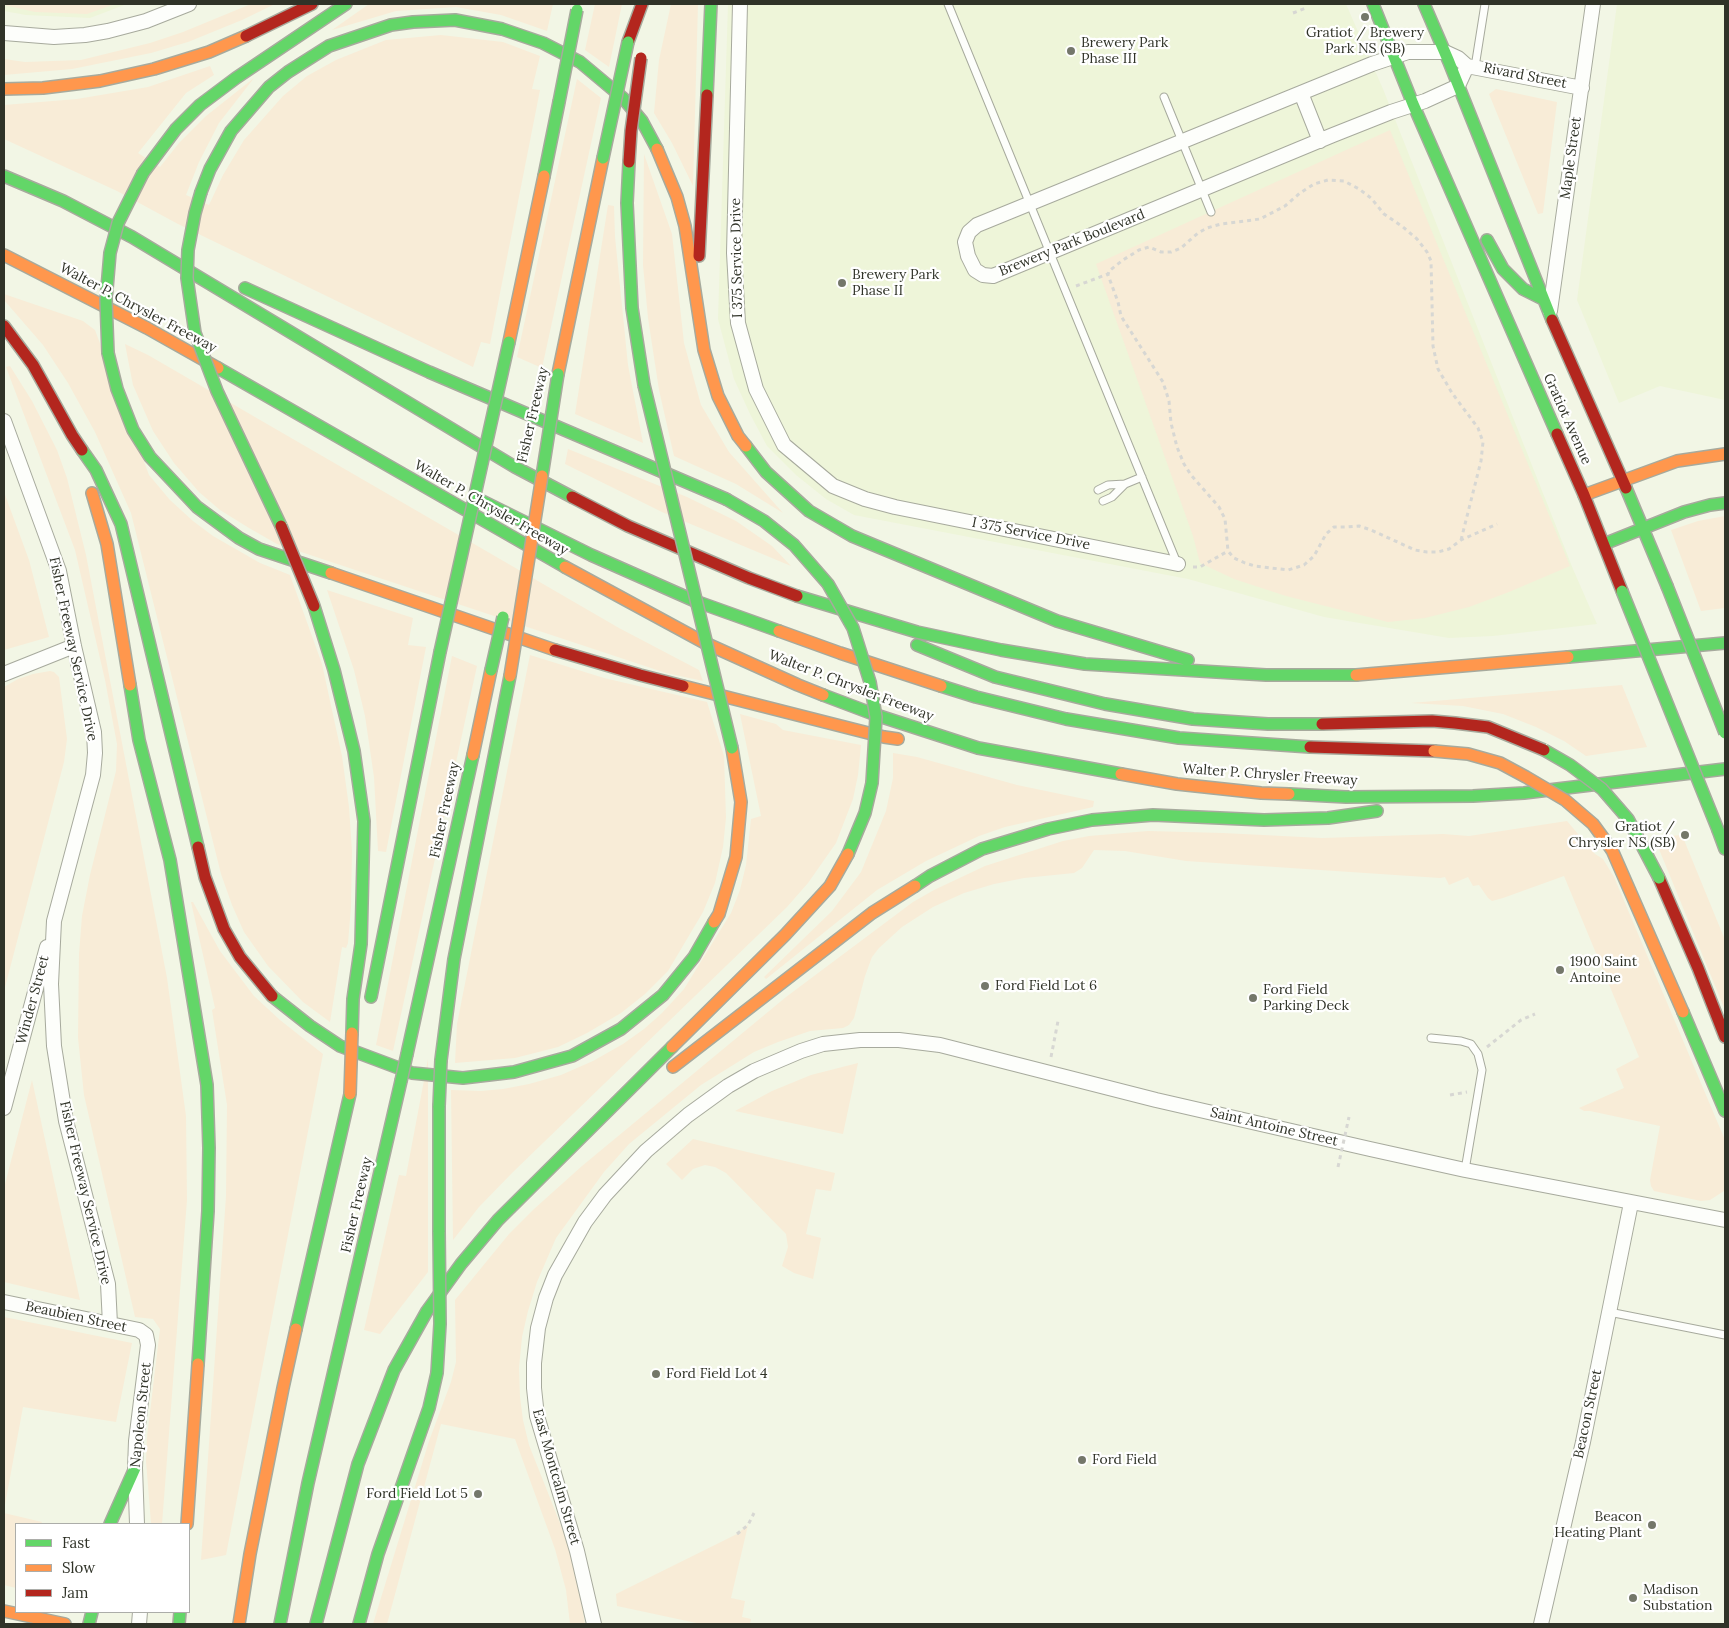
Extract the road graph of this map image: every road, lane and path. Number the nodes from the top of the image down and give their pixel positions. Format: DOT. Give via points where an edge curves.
graph roads {
  1 [pos="189,4"];
  2 [pos="312,4"];
  3 [pos="346,4"];
  4 [pos="711,4"];
  5 [pos="740,4"];
  6 [pos="948,4"];
  7 [pos="1373,4"];
  8 [pos="1424,4"];
  9 [pos="1485,4"];
  10 [pos="1593,4"];
  11 [pos="641,6"];
  12 [pos="578,7"];
  13 [pos="1306,8"];
  14 [pos="1294,13"];
  15 [pos="4,33"];
  16 [pos="1445,52"];
  17 [pos="1404,56"];
  18 [pos="1471,66"];
  19 [pos="1458,86"];
  20 [pos="1582,88"];
  21 [pos="4,89"];
  22 [pos="1301,93"];
  23 [pos="1164,97"];
  24 [pos="1422,102"];
  25 [pos="1439,135"];
  26 [pos="1182,141"];
  27 [pos="1320,141"];
  28 [pos="4,176"];
  29 [pos="1202,189"];
  30 [pos="1030,204"];
  31 [pos="1211,212"];
  32 [pos="132,237"];
  33 [pos="1050,253"];
  34 [pos="4,255"];
  35 [pos="1108,274"];
  36 [pos="1065,290"];
  37 [pos="696,294"];
  38 [pos="1546,305"];
  39 [pos="4,326"];
  40 [pos="558,374"];
  41 [pos="282,404"];
  42 [pos="4,421"];
  43 [pos="72,436"];
  44 [pos="1725,454"];
  45 [pos="416,469"];
  46 [pos="1142,477"];
  47 [pos="1623,480"];
  48 [pos="1125,484"];
  49 [pos="461,490"];
  50 [pos="1098,490"];
  51 [pos="1584,495"];
  52 [pos="1103,501"];
  53 [pos="1725,503"];
  54 [pos="1497,524"];
  55 [pos="1643,527"];
  56 [pos="1461,540"];
  57 [pos="1604,544"];
  58 [pos="1228,551"];
  59 [pos="517,555"];
  60 [pos="1178,564"];
  61 [pos="795,594"];
  62 [pos="506,603"];
  63 [pos="1725,643"];
  64 [pos="74,646"];
  65 [pos="4,674"];
  66 [pos="1238,674"];
  67 [pos="1725,733"];
  68 [pos="978,748"];
  69 [pos="1725,770"];
  70 [pos="1473,796"];
  71 [pos="1725,849"];
  72 [pos="54,921"];
  73 [pos="369,1006"];
  74 [pos="1535,1014"];
  75 [pos="1058,1022"];
  76 [pos="1725,1037"];
  77 [pos="1432,1038"];
  78 [pos="364,1039"];
  79 [pos="824,1044"];
  80 [pos="1478,1054"];
  81 [pos="667,1072"];
  82 [pos="1047,1073"];
  83 [pos="651,1084"];
  84 [pos="350,1094"];
  85 [pos="4,1108"];
  86 [pos="1725,1111"];
  87 [pos="1349,1117"];
  88 [pos="580,1139"];
  89 [pos="1338,1167"];
  90 [pos="1465,1170"];
  91 [pos="1631,1203"];
  92 [pos="1725,1220"];
  93 [pos="4,1302"];
  94 [pos="1609,1312"];
  95 [pos="110,1324"];
  96 [pos="146,1335"];
  97 [pos="1725,1336"];
  98 [pos="135,1468"];
  99 [pos="754,1513"];
  100 [pos="110,1523"];
  101 [pos="137,1523"];
  102 [pos="187,1523"];
  103 [pos="737,1534"];
  104 [pos="4,1612"];
  105 [pos="65,1624"];
  106 [pos="239,1624"];
  107 [pos="280,1624"];
  108 [pos="316,1624"];
  109 [pos="359,1624"];
  110 [pos="594,1624"];
  111 [pos="1540,1624"];
  1 -- 15 [label="street" via="146,21 100,32 54,37"];
  2 -- 21 [label="main road" via="233,42 154,69 100,81"];
  3 -- 68 [label="main road, bridge" via="209,98 176,129 143,173 118,223 110,254 106,300 108,353 124,410 150,457 197,506 259,550 640,675 884,737"];
  4 -- 37 [label="main road" via="704,198"];
  5 -- 60 [label="street, I 375 Service Drive" via="734,253 738,323 756,388 784,445 833,486 865,498"];
  6 -- 30 [label="lane"];
  7 -- 17 [label="main road, Gratiot Avenue"];
  8 -- 16 [label="main road, Gratiot Avenue"];
  9 -- 18 [label="lane"];
  10 -- 20 [label="street, Maple Street"];
  11 -- 40 [label="main road, Fisher Freeway, bridge" via="628,42"];
  11 -- 43 [label="main road, bridge" via="643,40 627,203 632,308 644,385 732,748 740,802 736,857 719,914 694,957 676,980 663,995 621,1029 572,1056 514,1072 463,1078 412,1074 340,1046 268,992 240,957 224,929 205,877 121,524 96,470"];
  12 -- 73 [label="main road, bridge" via="509,342 440,652"];
  13 -- 14 [label="path"];
  16 -- 17 [label="street"];
  16 -- 18 [label="street, Rivard Street"];
  16 -- 19 [label="main road, Gratiot Avenue"];
  17 -- 22 [label="street, Brewery Park Boulevard"];
  17 -- 24 [label="main road, Gratiot Avenue"];
  18 -- 19 [label="street, Rivard Street"];
  18 -- 20 [label="street, Rivard Street"];
  19 -- 24 [label="street"];
  19 -- 38 [label="main road, Gratiot Avenue"];
  20 -- 38 [label="street, Maple Street"];
  22 -- 26 [label="street, Brewery Park Boulevard"];
  22 -- 27 [label="street"];
  23 -- 26 [label="lane"];
  24 -- 27 [label="street, Brewery Park Boulevard"];
  24 -- 51 [label="main road, Gratiot Avenue"];
  25 -- 38 [label="main road" via="1467,205 1502,269"];
  26 -- 29 [label="lane"];
  26 -- 30 [label="street, Brewery Park Boulevard"];
  27 -- 29 [label="street, Brewery Park Boulevard"];
  28 -- 32 [label="main road" via="63,201"];
  29 -- 31 [label="lane"];
  29 -- 33 [label="street, Brewery Park Boulevard"];
  30 -- 33 [label="lane"];
  30 -- 33 [label="street, Brewery Park Boulevard" via="977,225 965,242 968,256 975,270 983,276 993,276"];
  32 -- 61 [label="main road" via="523,471 628,526 706,561"];
  32 -- 88 [label="main road, bridge" via="429,372 726,499 764,520 794,545 828,584 853,628 870,682 876,716 872,784 852,848 830,886 785,935"];
  33 -- 36 [label="lane"];
  34 -- 41 [label="main road, Walter P. Chrysler Freeway" via="146,328"];
  35 -- 36 [label="path"];
  35 -- 56 [label="path" via="1139,250 1149,247 1171,252 1207,228 1260,218 1285,206 1314,184 1328,180 1344,181 1371,198 1427,252 1431,261 1433,346 1438,369 1478,428 1483,442"];
  35 -- 58 [label="path" via="1122,316 1163,382 1177,447 1184,464 1225,519"];
  36 -- 46 [label="lane"];
  37 -- 66 [label="main road" via="704,350 727,417 766,472 809,511 852,536 1057,621"];
  37 -- 84 [label="main road, bridge" via="677,197 642,121 623,98 580,62 543,42 502,29 454,20 413,22 352,37 322,50 269,87 231,131 210,169 201,192 188,250 187,278 195,333 216,391 287,538 314,606 354,751 364,821 361,944 353,999"];
  38 -- 47 [label="main road, Gratiot Avenue"];
  39 -- 43 [label="main road" via="33,365"];
  40 -- 59 [label="main road, Fisher Freeway, bridge"];
  40 -- 109 [label="main road, bridge" via="510,676 454,959 441,1060 437,1373 429,1408 378,1554"];
  41 -- 45 [label="main road"];
  41 -- 68 [label="main road, Walter P. Chrysler Freeway" via="570,570 705,643 859,709"];
  42 -- 64 [label="street, Fisher Freeway Service Drive" via="59,571"];
  43 -- 102 [label="main road" via="107,544 139,740 170,860 207,1085 208,1211"];
  44 -- 47 [label="main road" via="1677,461"];
  46 -- 48 [label="lane"];
  46 -- 60 [label="lane"];
  47 -- 51 [label="main road"];
  47 -- 55 [label="main road, Gratiot Avenue"];
  48 -- 50 [label="lane" via="1108,485"];
  48 -- 52 [label="lane"];
  49 -- 86 [label="main road, bridge" via="591,555 695,601 976,697 1066,719 1160,735 1237,743 1434,751 1468,754 1500,763 1565,800 1593,824 1612,850"];
  51 -- 57 [label="main road, Gratiot Avenue"];
  53 -- 55 [label="main road" via="1684,512"];
  54 -- 56 [label="path"];
  55 -- 57 [label="main road"];
  55 -- 67 [label="main road, Gratiot Avenue, bridge"];
  56 -- 58 [label="path" via="1449,549 1427,552 1359,526 1334,527 1326,534 1314,556 1288,570 1245,563"];
  57 -- 71 [label="main road, Gratiot Avenue, bridge"];
  58 -- 60 [label="path" via="1200,567"];
  61 -- 66 [label="main road" via="917,632 1026,655 1086,664"];
  61 -- 76 [label="main road, bridge" via="995,677 1087,700 1161,715 1268,724 1455,722 1488,727 1546,751 1602,789 1628,819 1659,878"];
  62 -- 107 [label="main road, Fisher Freeway, bridge" via="308,1484"];
  63 -- 66 [label="main road" via="1378,674"];
  64 -- 65 [label="street"];
  64 -- 72 [label="street, Fisher Freeway Service Drive" via="94,732 95,753 93,775"];
  68 -- 70 [label="main road, Walter P. Chrysler Freeway" via="1177,784 1228,790 1346,798"];
  69 -- 70 [label="main road, Walter P. Chrysler Freeway"];
  70 -- 81 [label="main road" via="1328,818 1264,820 1153,816 1092,820 1048,828 982,849 930,876 872,913"];
  72 -- 85 [label="street, Winder Street"];
  72 -- 95 [label="street, Fisher Freeway Service Drive" via="51,984 54,1046 66,1121 108,1284"];
  74 -- 80 [label="path" via="1521,1020"];
  75 -- 82 [label="path"];
  77 -- 80 [label="lane" via="1471,1044"];
  78 -- 84 [label="main road, bridge"];
  79 -- 82 [label="street, Saint Antoine Street" via="860,1040 940,1045"];
  79 -- 110 [label="street, East Montcalm Street" via="754,1071 728,1086 666,1133 595,1208 568,1250 549,1291 538,1328 534,1363 536,1416 577,1551"];
  80 -- 90 [label="lane" via="1482,1070"];
  82 -- 90 [label="street, Saint Antoine Street"];
  83 -- 88 [label="main road"];
  84 -- 106 [label="main road" via="283,1388"];
  87 -- 89 [label="path, bridge"];
  88 -- 108 [label="main road" via="498,1220 461,1264 427,1311 394,1370 358,1464"];
  90 -- 91 [label="street, Saint Antoine Street"];
  91 -- 92 [label="street, Saint Antoine Street"];
  91 -- 94 [label="street, Beacon Street"];
  93 -- 95 [label="street, Beaubien Street"];
  94 -- 97 [label="lane"];
  94 -- 111 [label="street, Beacon Street" via="1583,1442"];
  95 -- 96 [label="street, Beaubien Street" via="139,1330"];
  96 -- 98 [label="street, Napoleon Street" via="148,1345"];
  98 -- 100 [label="main road"];
  98 -- 101 [label="street, Napoleon Street"];
  99 -- 103 [label="path" via="748,1525"];
  104 -- 105 [label="main road"];
}
